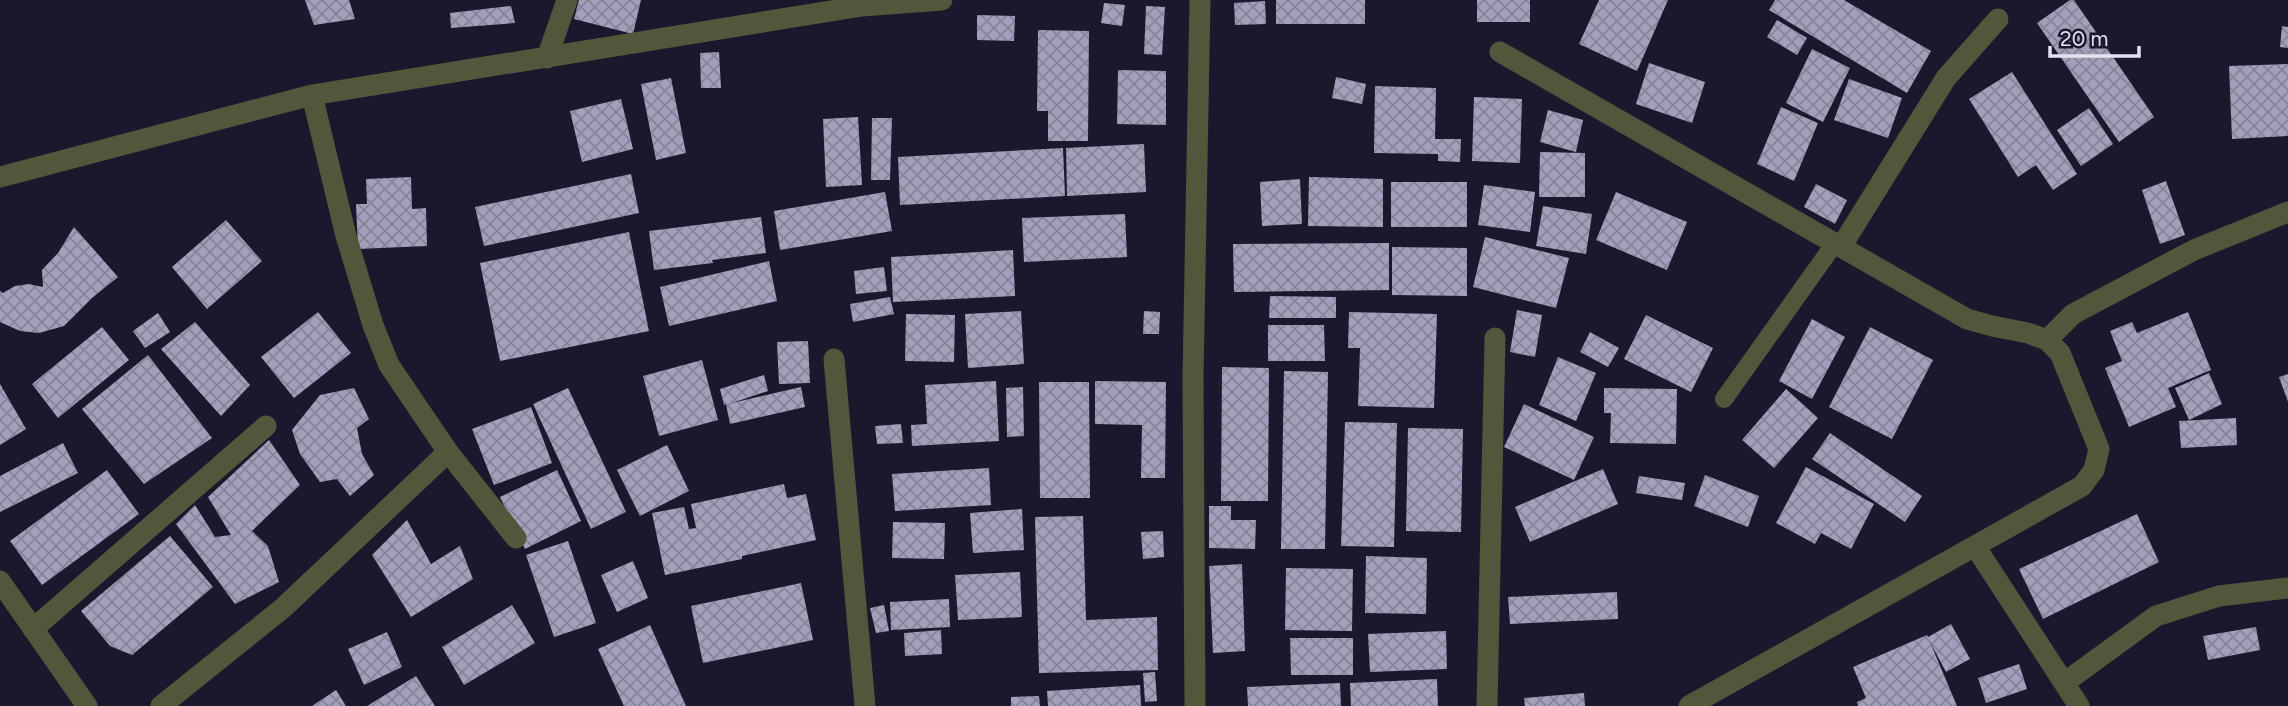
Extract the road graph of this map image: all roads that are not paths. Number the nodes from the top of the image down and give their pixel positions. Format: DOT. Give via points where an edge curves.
graph roads {
  1 [pos="567,0"];
  2 [pos="942,0"];
  3 [pos="1200,0"];
  4 [pos="1998,19"];
  5 [pos="1500,52"];
  6 [pos="547,58"];
  7 [pos="312,95"];
  8 [pos="0,177"];
  9 [pos="2288,212"];
  10 [pos="1838,245"];
  11 [pos="1495,338"];
  12 [pos="2047,340"];
  13 [pos="834,359"];
  14 [pos="1724,399"];
  15 [pos="266,426"];
  16 [pos="448,452"];
  17 [pos="516,538"];
  18 [pos="1975,546"];
  19 [pos="0,581"];
  20 [pos="2288,588"];
  21 [pos="33,629"];
  22 [pos="2064,683"];
  23 [pos="1698,704"];
  24 [pos="87,706"];
  25 [pos="161,706"];
  26 [pos="865,706"];
  27 [pos="1195,706"];
  28 [pos="1487,706"];
  29 [pos="2079,706"];
  1 -- 6 [label="street"];
  2 -- 6 [label="street" via="862,6"];
  3 -- 27 [label="street" via="1193,378"];
  4 -- 10 [label="street" via="1946,78"];
  5 -- 10 [label="street"];
  6 -- 7 [label="street"];
  7 -- 8 [label="street"];
  7 -- 16 [label="street" via="346,236 388,365"];
  9 -- 12 [label="street" via="2194,250 2073,314"];
  10 -- 12 [label="street" via="1967,319"];
  10 -- 14 [label="lane"];
  11 -- 28 [label="street"];
  12 -- 18 [label="street" via="2060,353 2099,449 2094,470 2082,486"];
  13 -- 26 [label="street"];
  15 -- 21 [label="street"];
  16 -- 17 [label="street"];
  16 -- 25 [label="street" via="283,608"];
  18 -- 22 [label="street"];
  18 -- 23 [label="street"];
  19 -- 21 [label="street"];
  20 -- 22 [label="street" via="2219,596 2156,615"];
  21 -- 24 [label="street"];
  22 -- 29 [label="street"];
}
